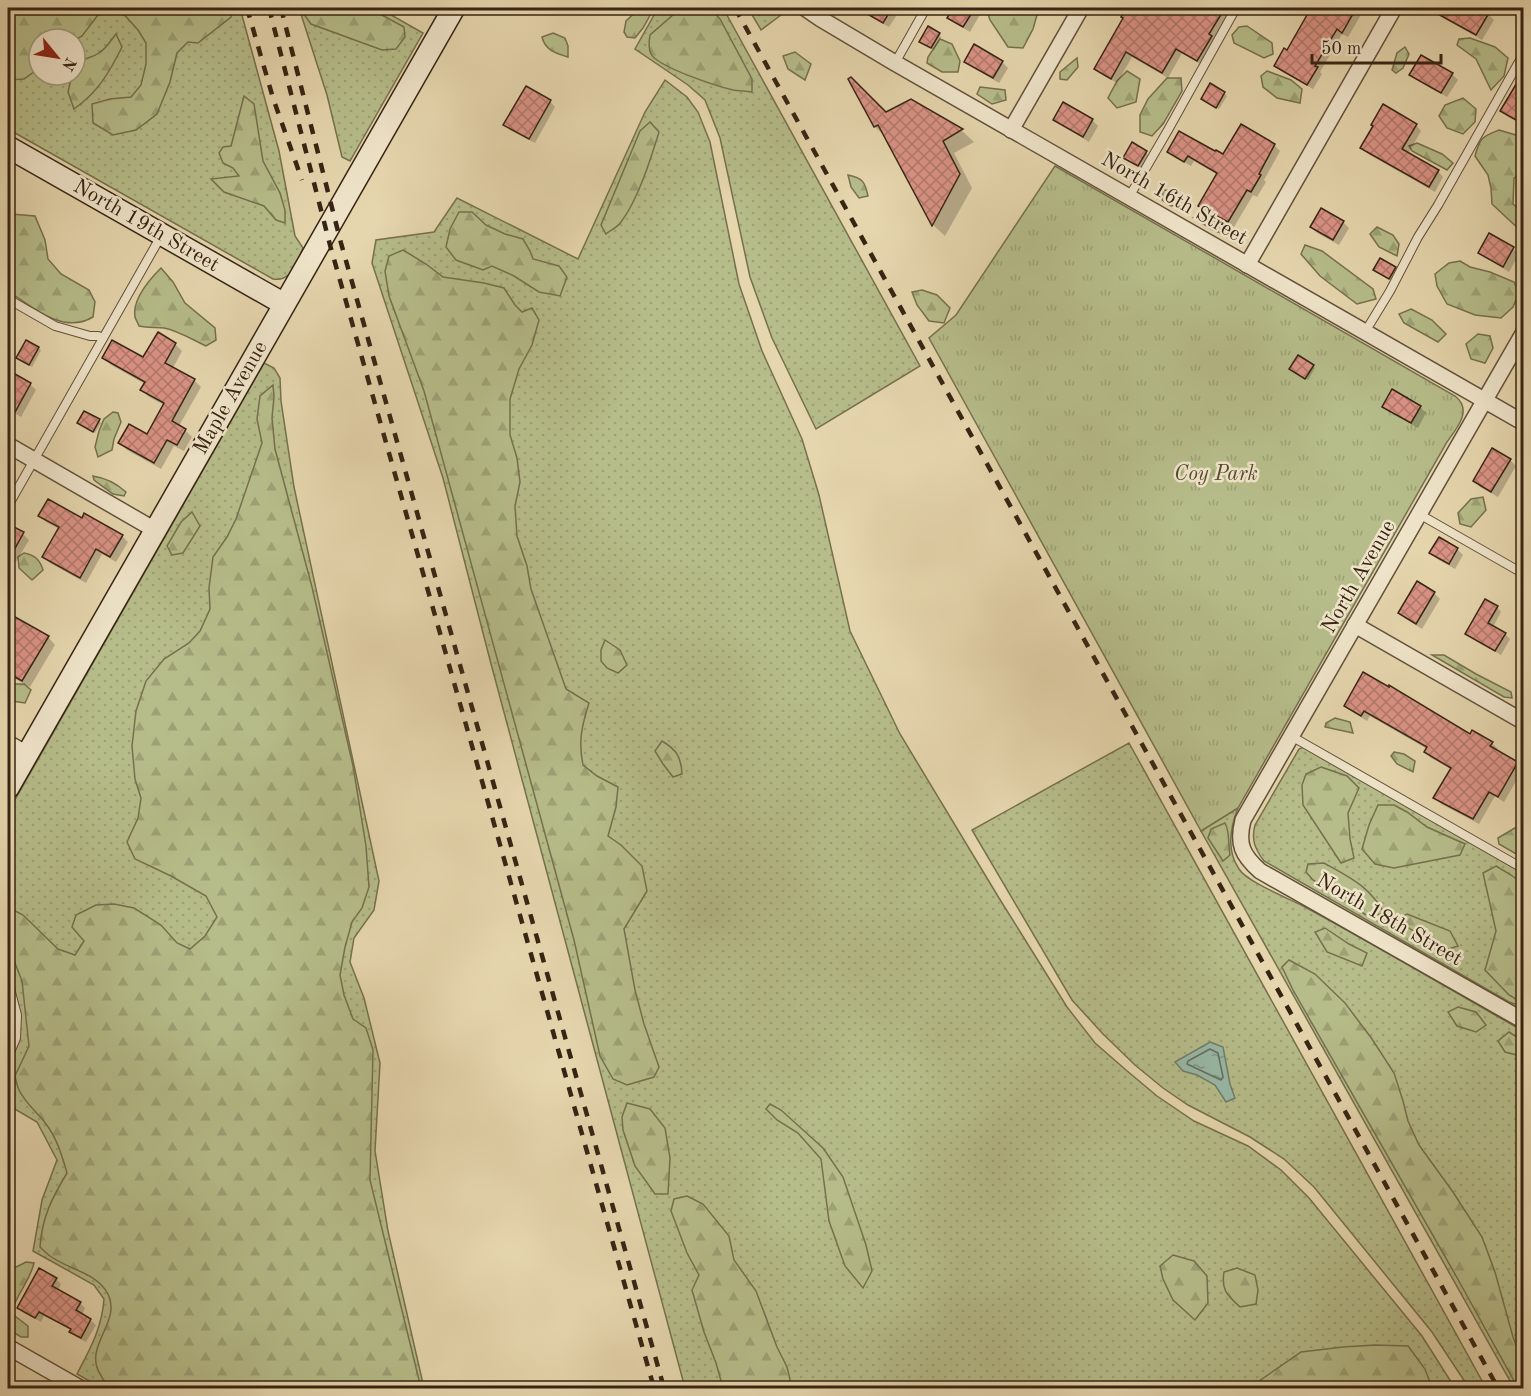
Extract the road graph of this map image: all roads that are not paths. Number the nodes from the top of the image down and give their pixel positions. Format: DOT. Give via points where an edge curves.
graph roads {
  1 [pos="454,8"];
  2 [pos="806,8"];
  3 [pos="926,8"];
  4 [pos="1081,8"];
  5 [pos="1236,8"];
  6 [pos="1394,8"];
  7 [pos="1524,53"];
  8 [pos="895,63"];
  9 [pos="1011,130"];
  10 [pos="8,147"];
  11 [pos="1129,197"];
  12 [pos="162,235"];
  13 [pos="1247,265"];
  14 [pos="8,299"];
  15 [pos="284,304"];
  16 [pos="1365,332"];
  17 [pos="1524,332"];
  18 [pos="103,338"];
  19 [pos="1484,400"];
  20 [pos="1524,423"];
  21 [pos="8,445"];
  22 [pos="33,460"];
  23 [pos="8,506"];
  24 [pos="1419,514"];
  25 [pos="155,530"];
  26 [pos="1524,574"];
  27 [pos="1355,625"];
  28 [pos="1524,722"];
  29 [pos="1291,736"];
  30 [pos="8,743"];
  31 [pos="27,754"];
  32 [pos="8,788"];
  33 [pos="1241,846"];
  34 [pos="1524,869"];
  35 [pos="8,981"];
  36 [pos="1524,1021"];
  37 [pos="8,1057"];
  38 [pos="8,1347"];
  39 [pos="81,1389"];
  1 -- 15 [label="main road, Maple Avenue"];
  2 -- 8 [label="street, North 16th Street"];
  3 -- 8 [label="lane"];
  4 -- 9 [label="street"];
  5 -- 11 [label="lane"];
  6 -- 13 [label="street"];
  7 -- 16 [label="lane"];
  8 -- 9 [label="street, North 16th Street"];
  9 -- 11 [label="street, North 16th Street"];
  10 -- 12 [label="main road, North 19th Street"];
  11 -- 13 [label="street, North 16th Street"];
  12 -- 15 [label="main road, North 19th Street"];
  12 -- 18 [label="lane"];
  13 -- 16 [label="street, North 16th Street"];
  14 -- 18 [label="lane" via="55,326"];
  15 -- 25 [label="main road, Maple Avenue"];
  16 -- 19 [label="street, North 16th Street"];
  17 -- 19 [label="street, North Avenue"];
  18 -- 22 [label="lane"];
  19 -- 20 [label="street, North 16th Street"];
  19 -- 24 [label="street, North Avenue"];
  21 -- 22 [label="street"];
  22 -- 23 [label="lane"];
  22 -- 25 [label="street"];
  24 -- 26 [label="lane"];
  24 -- 27 [label="street, North Avenue"];
  25 -- 31 [label="main road, Maple Avenue"];
  27 -- 28 [label="street"];
  27 -- 29 [label="street, North Avenue"];
  29 -- 33 [label="street, North Avenue" via="1243,820"];
  29 -- 34 [label="lane"];
  30 -- 31 [label="street"];
  31 -- 32 [label="main road, Maple Avenue"];
  33 -- 36 [label="street, North 18th Street" via="1260,871"];
  35 -- 37 [label="lane" via="17,1015 16,1038"];
  38 -- 39 [label="street"];
}
